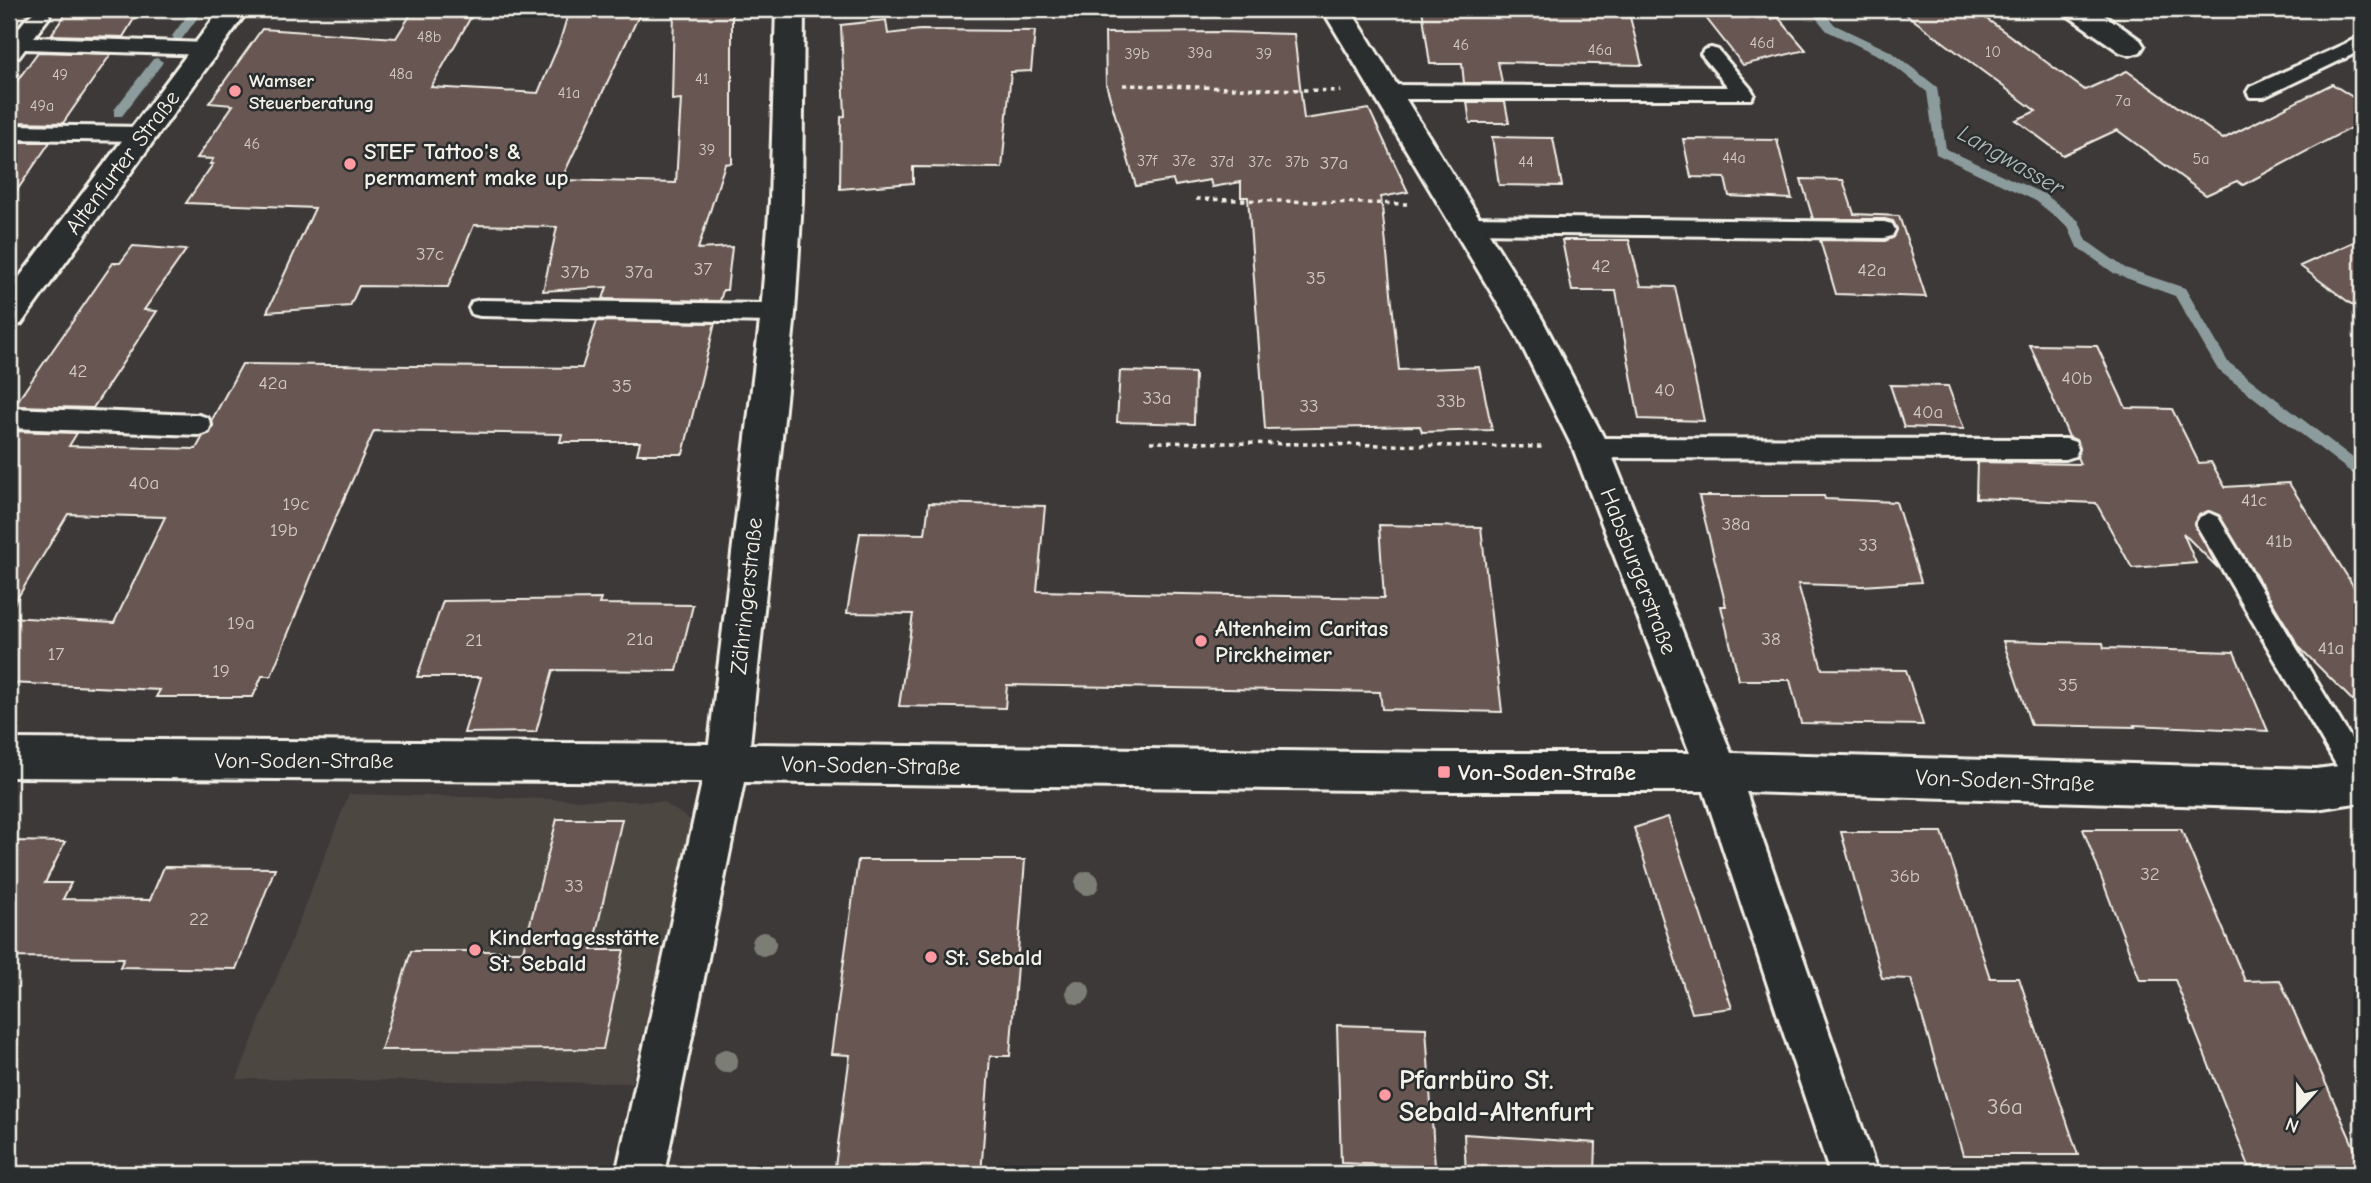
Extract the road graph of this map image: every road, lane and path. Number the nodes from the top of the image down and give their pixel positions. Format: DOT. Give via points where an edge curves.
graph roads {
  1 [pos="235,9"];
  2 [pos="790,9"];
  3 [pos="2077,9"];
  4 [pos="1096,10"];
  5 [pos="1336,10"];
  6 [pos="40,16"];
  7 [pos="2362,42"];
  8 [pos="2130,46"];
  9 [pos="206,49"];
  10 [pos="14,50"];
  11 [pos="1711,54"];
  12 [pos="1123,85"];
  13 [pos="1387,92"];
  14 [pos="2257,92"];
  15 [pos="9,132"];
  16 [pos="143,134"];
  17 [pos="1196,199"];
  18 [pos="1460,215"];
  19 [pos="1884,230"];
  20 [pos="480,308"];
  21 [pos="778,313"];
  22 [pos="9,314"];
  23 [pos="9,418"];
  24 [pos="199,425"];
  25 [pos="1150,442"];
  26 [pos="1591,448"];
  27 [pos="2067,449"];
  28 [pos="2209,524"];
  29 [pos="9,758"];
  30 [pos="727,763"];
  31 [pos="1718,772"];
  32 [pos="2362,783"];
  33 [pos="640,1174"];
  34 [pos="1854,1174"];
  1 -- 9 [label="street, Altenfurter Straße"];
  2 -- 21 [label="street, Zähringerstraße" via="786,201"];
  3 -- 8 [label="street"];
  4 -- 5 [label="path"];
  5 -- 13 [label="street, Habsburgerstraße"];
  6 -- 10 [label="lane"];
  7 -- 14 [label="lane"];
  9 -- 10 [label="lane"];
  9 -- 16 [label="street, Altenfurter Straße"];
  11 -- 13 [label="lane" via="1744,94"];
  12 -- 13 [label="path"];
  13 -- 18 [label="street, Habsburgerstraße"];
  15 -- 16 [label="lane"];
  16 -- 22 [label="street, Altenfurter Straße"];
  17 -- 18 [label="path"];
  18 -- 19 [label="lane"];
  18 -- 26 [label="street, Habsburgerstraße" via="1530,328"];
  20 -- 21 [label="lane"];
  21 -- 30 [label="street, Zähringerstraße"];
  23 -- 24 [label="lane"];
  25 -- 26 [label="path"];
  26 -- 27 [label="lane"];
  26 -- 31 [label="street, Habsburgerstraße"];
  28 -- 32 [label="lane"];
  29 -- 30 [label="street, Von-Soden-Straße"];
  30 -- 31 [label="street, Von-Soden-Straße"];
  30 -- 33 [label="street, Zähringerstraße"];
  31 -- 32 [label="street, Von-Soden-Straße" via="2316,789"];
  31 -- 34 [label="street, Habsburgerstraße"];
}
